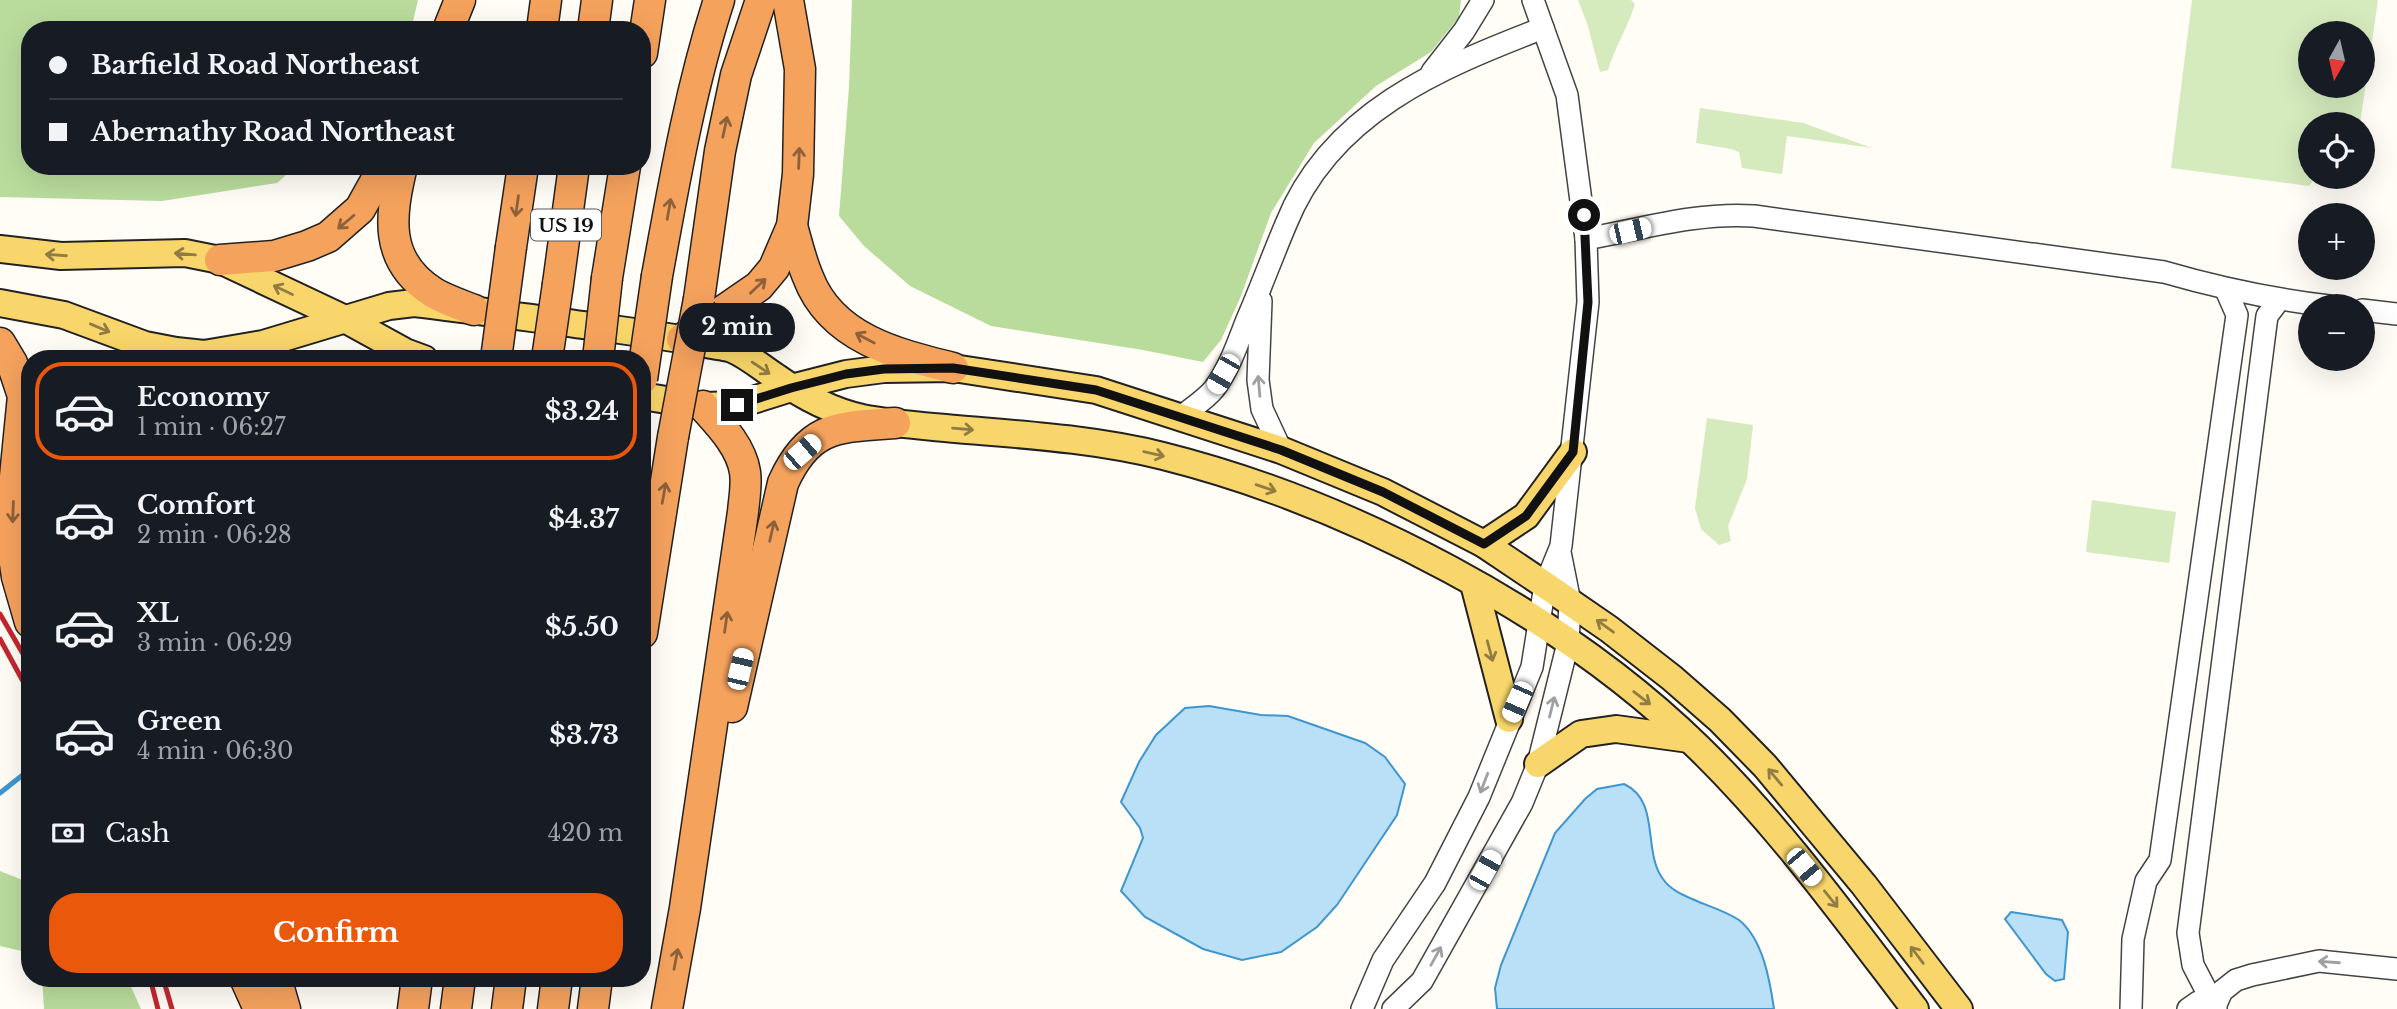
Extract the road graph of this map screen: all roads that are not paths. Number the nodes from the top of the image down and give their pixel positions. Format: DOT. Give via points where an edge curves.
graph roads {
  1 [pos="460,0"];
  2 [pos="546,0"];
  3 [pos="597,0"];
  4 [pos="650,0"];
  5 [pos="719,0"];
  6 [pos="761,0"];
  7 [pos="788,0"];
  8 [pos="1483,0"];
  9 [pos="1533,0"];
  10 [pos="452,21"];
  11 [pos="543,21"];
  12 [pos="594,21"];
  13 [pos="647,21"];
  14 [pos="1543,28"];
  15 [pos="1430,76"];
  16 [pos="379,175"];
  17 [pos="400,175"];
  18 [pos="522,175"];
  19 [pos="573,175"];
  20 [pos="624,175"];
  21 [pos="792,226"];
  22 [pos="1586,239"];
  23 [pos="0,249"];
  24 [pos="220,260"];
  25 [pos="1261,285"];
  26 [pos="2226,290"];
  27 [pos="2279,300"];
  28 [pos="2298,302"];
  29 [pos="0,303"];
  30 [pos="474,310"];
  31 [pos="2375,311"];
  32 [pos="2397,314"];
  33 [pos="345,319"];
  34 [pos="682,339"];
  35 [pos="0,343"];
  36 [pos="171,350"];
  37 [pos="228,350"];
  38 [pos="401,350"];
  39 [pos="497,350"];
  40 [pos="548,350"];
  41 [pos="599,350"];
  42 [pos="646,350"];
  43 [pos="953,368"];
  44 [pos="791,388"];
  45 [pos="21,390"];
  46 [pos="651,397"];
  47 [pos="703,406"];
  48 [pos="21,416"];
  49 [pos="1182,416"];
  50 [pos="895,423"];
  51 [pos="1281,450"];
  52 [pos="1573,452"];
  53 [pos="1484,544"];
  54 [pos="1560,552"];
  55 [pos="651,576"];
  56 [pos="1474,584"];
  57 [pos="1545,585"];
  58 [pos="21,591"];
  59 [pos="1570,602"];
  60 [pos="1540,624"];
  61 [pos="1568,643"];
  62 [pos="1509,719"];
  63 [pos="1689,739"];
  64 [pos="1538,764"];
  65 [pos="685,908"];
  66 [pos="2397,969"];
  67 [pos="250,987"];
  68 [pos="279,987"];
  69 [pos="416,987"];
  70 [pos="459,987"];
  71 [pos="510,987"];
  72 [pos="556,987"];
  73 [pos="596,987"];
  74 [pos="2215,1008"];
  75 [pos="259,1009"];
  76 [pos="285,1009"];
  77 [pos="413,1009"];
  78 [pos="456,1009"];
  79 [pos="506,1009"];
  80 [pos="553,1009"];
  81 [pos="593,1009"];
  82 [pos="667,1009"];
  83 [pos="1362,1009"];
  84 [pos="1393,1009"];
  85 [pos="1915,1009"];
  86 [pos="1959,1009"];
  87 [pos="2131,1009"];
  88 [pos="2188,1009"];
  1 -- 10 [label="highway"];
  2 -- 11 [label="highway"];
  3 -- 12 [label="highway"];
  4 -- 13 [label="highway"];
  42 -- 5 [label="highway, one-way, bridge" via="687,118"];
  55 -- 6 [label="highway, one-way, bridge" via="720,151 736,75"];
  21 -- 7 [label="highway, one-way" via="800,69"];
  8 -- 15 [label="street"];
  9 -- 14 [label="street"];
  14 -- 15 [label="street"];
  14 -- 22 [label="street" via="1567,95"];
  15 -- 25 [label="street" via="1374,111 1323,160 1303,188"];
  16 -- 24 [label="highway, one-way" via="360,209 328,237 274,256"];
  17 -- 30 [label="highway" via="392,221 400,256 434,293"];
  18 -- 39 [label="highway, US 19, one-way, bridge"];
  19 -- 40 [label="highway, US 19, bridge"];
  20 -- 41 [label="highway, bridge"];
  34 -- 21 [label="highway, one-way" via="759,286 774,268"];
  43 -- 21 [label="highway, one-way" via="898,354 837,321 808,279"];
  22 -- 26 [label="street" via="1676,220 1724,214 1754,216 2164,272"];
  22 -- 52 [label="street" via="1588,302"];
  24 -- 23 [label="main road, one-way" via="185,253 61,256"];
  33 -- 24 [label="main road, one-way"];
  25 -- 49 [label="street" via="1231,361 1213,391"];
  51 -- 25 [label="street, one-way" via="1262,410 1258,380"];
  26 -- 27 [label="street"];
  26 -- 87 [label="street" via="2237,315 2160,860 2146,881 2133,940"];
  27 -- 28 [label="street"];
  27 -- 74 [label="street" via="2267,316 2188,933 2193,965"];
  29 -- 36 [label="main road, one-way" via="64,315"];
  30 -- 33 [label="main road" via="414,303"];
  30 -- 34 [label="main road"];
  31 -- 32 [label="street"];
  37 -- 33 [label="main road, one-way"];
  33 -- 38 [label="main road"];
  34 -- 44 [label="main road, one-way" via="733,349"];
  35 -- 45 [label="highway, one-way"];
  43 -- 44 [label="main road" via="884,369"];
  43 -- 49 [label="main road" via="1096,390"];
  44 -- 47 [label="main road" via="737,405"];
  44 -- 50 [label="main road" via="857,417"];
  46 -- 47 [label="main road"];
  65 -- 47 [label="highway, one-way" via="745,472 734,444"];
  48 -- 58 [label="highway, one-way" via="12,507 12,542"];
  49 -- 51 [label="main road"];
  50 -- 56 [label="main road, one-way" via="1107,443 1162,456 1317,506"];
  65 -- 50 [label="highway, one-way" via="783,483 802,452 830,430"];
  51 -- 53 [label="main road" via="1383,492"];
  52 -- 53 [label="main road" via="1526,516"];
  52 -- 54 [label="street"];
  53 -- 57 [label="main road"];
  54 -- 57 [label="street"];
  54 -- 59 [label="street"];
  56 -- 60 [label="main road"];
  56 -- 62 [label="main road, one-way"];
  57 -- 59 [label="main road"];
  57 -- 60 [label="street"];
  59 -- 61 [label="street"];
  86 -- 59 [label="main road, one-way" via="1765,765 1672,678"];
  60 -- 61 [label="main road"];
  60 -- 62 [label="street" via="1532,667"];
  61 -- 63 [label="main road, one-way"];
  64 -- 61 [label="street, one-way"];
  62 -- 83 [label="street, one-way" via="1435,883 1383,960"];
  63 -- 64 [label="main road" via="1616,729 1581,734"];
  63 -- 85 [label="main road, one-way" via="1757,810"];
  84 -- 64 [label="street, one-way" via="1422,981 1522,803"];
  82 -- 65 [label="highway, one-way"];
  66 -- 74 [label="street, one-way" via="2319,961 2252,975 2221,991"];
  67 -- 75 [label="highway"];
  68 -- 76 [label="highway"];
  69 -- 77 [label="highway"];
  70 -- 78 [label="highway"];
  71 -- 79 [label="highway"];
  72 -- 80 [label="highway"];
  73 -- 81 [label="highway"];
  74 -- 88 [label="street" via="2198,1002"];
}
